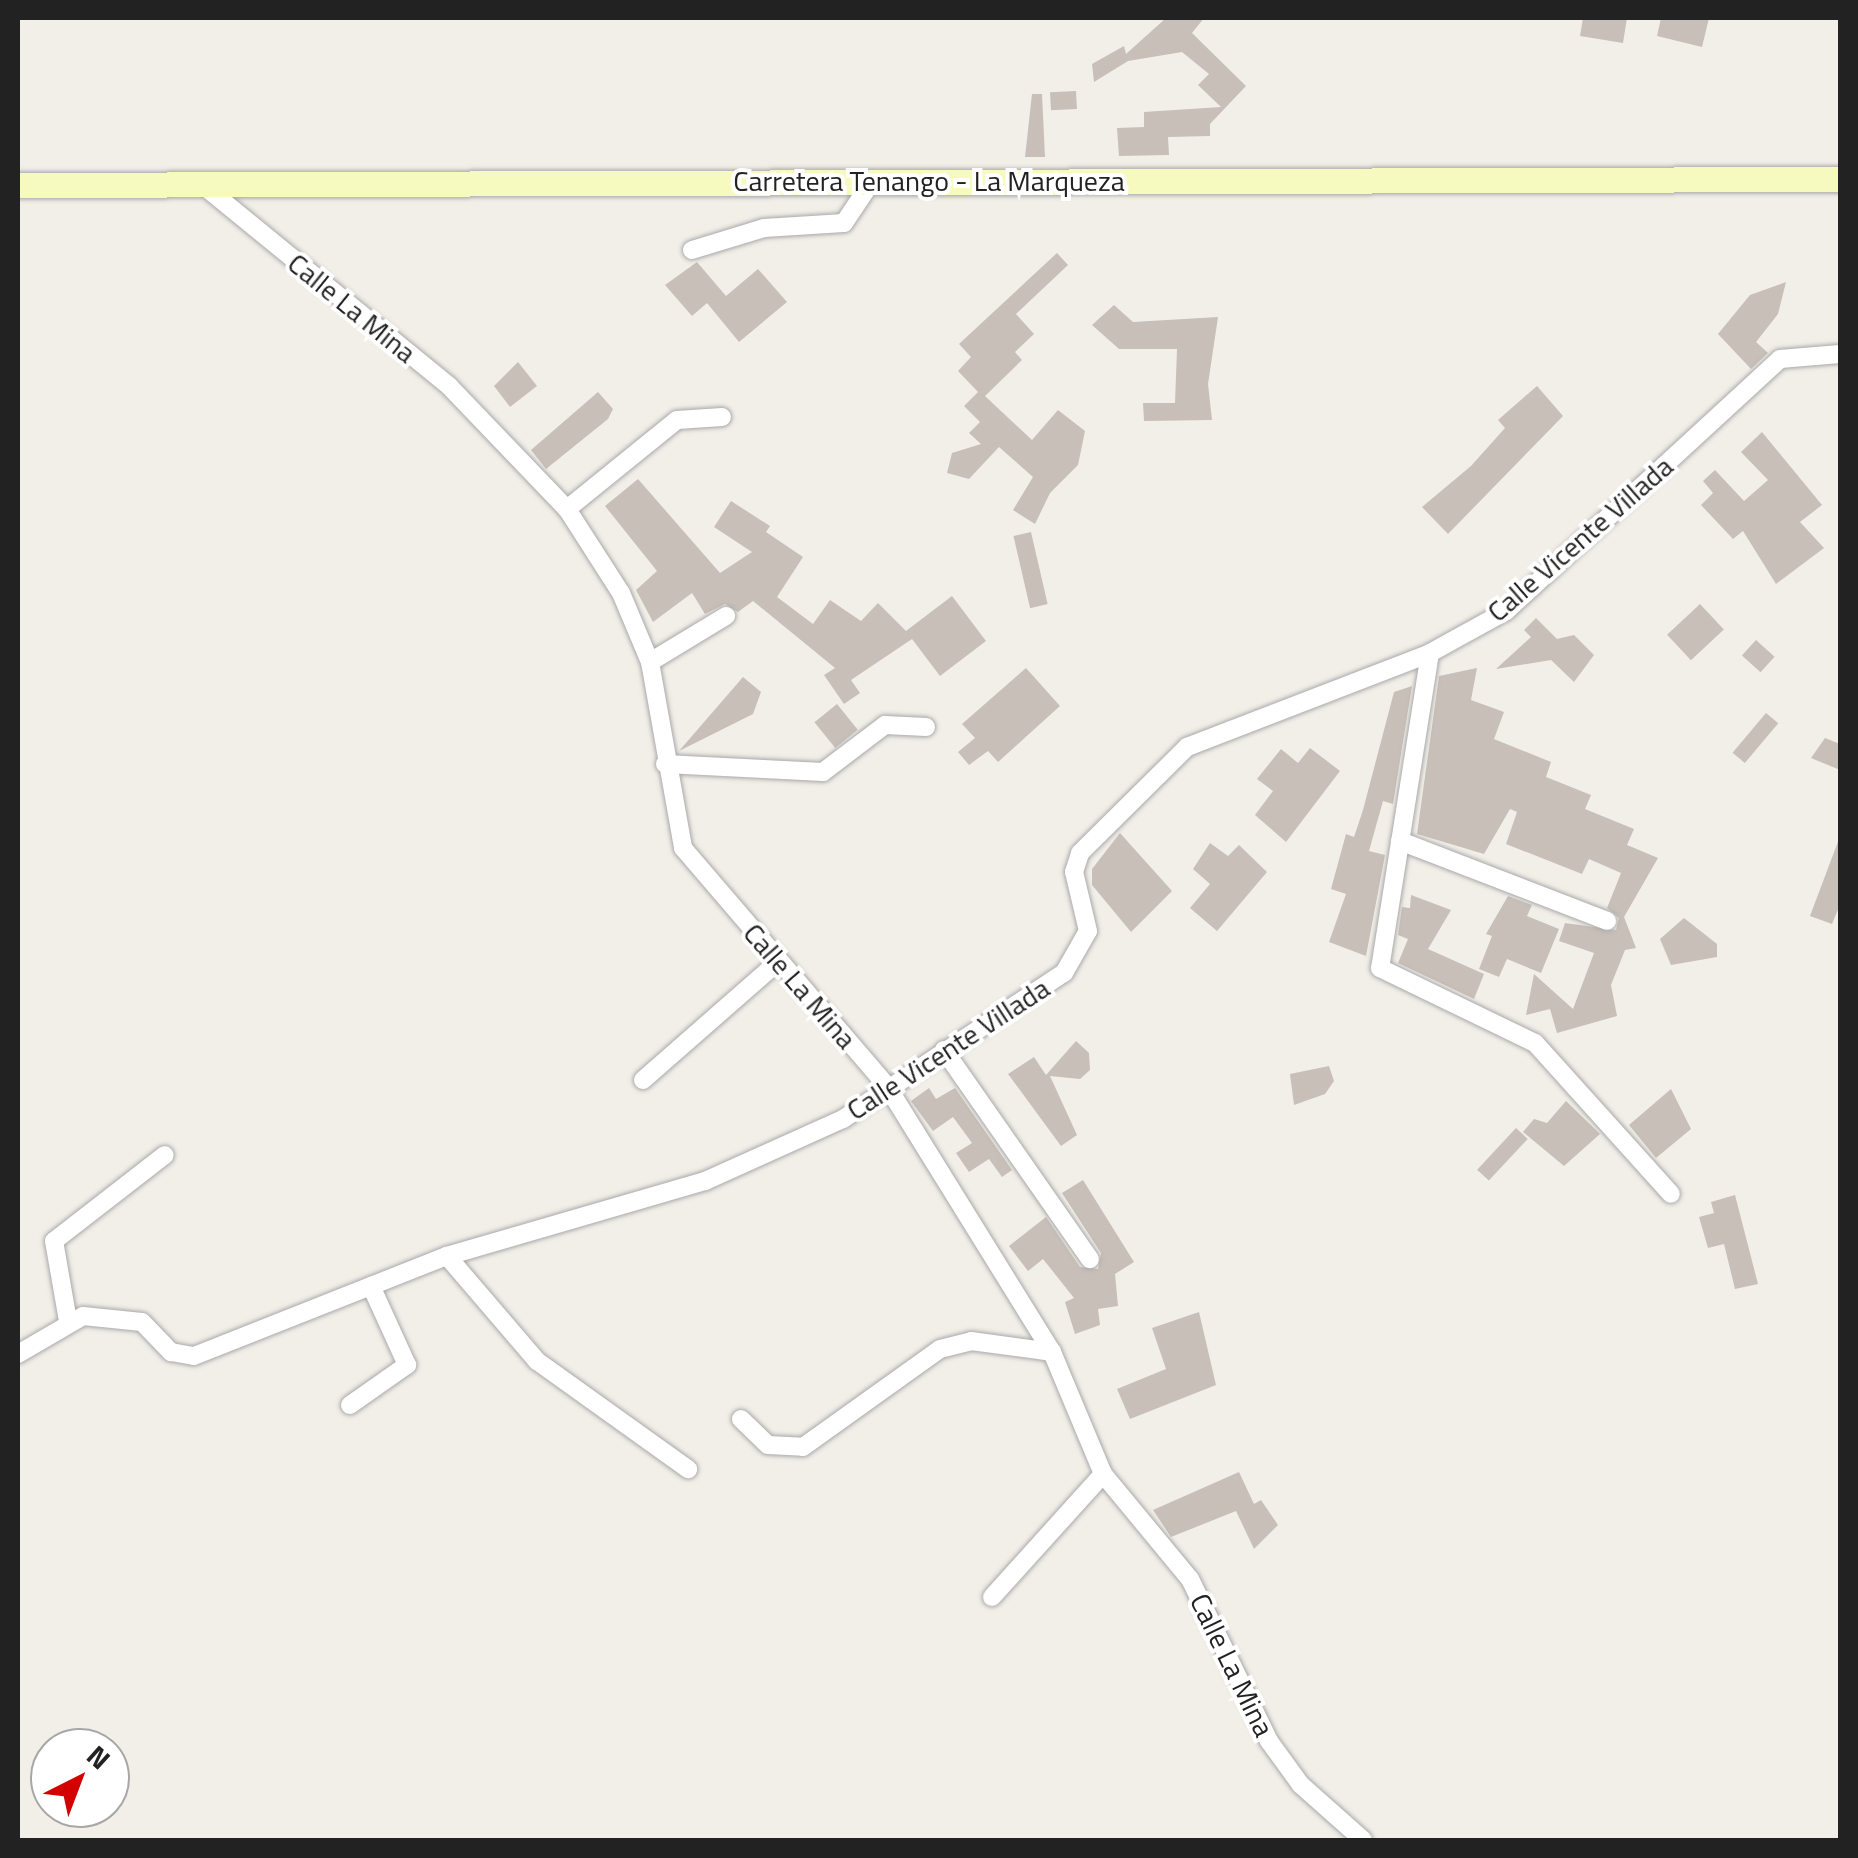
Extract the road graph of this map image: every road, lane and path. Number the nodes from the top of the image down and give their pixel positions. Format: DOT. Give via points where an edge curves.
graph roads {
  1 [pos="1840,179"];
  2 [pos="872,181"];
  3 [pos="18,184"];
  4 [pos="204,186"];
  5 [pos="692,250"];
  6 [pos="1840,354"];
  7 [pos="722,418"];
  8 [pos="567,509"];
  9 [pos="726,616"];
  10 [pos="1430,653"];
  11 [pos="650,662"];
  12 [pos="926,728"];
  13 [pos="666,764"];
  14 [pos="1400,841"];
  15 [pos="1606,921"];
  16 [pos="779,961"];
  17 [pos="944,1050"];
  18 [pos="643,1080"];
  19 [pos="887,1086"];
  20 [pos="165,1155"];
  21 [pos="1670,1194"];
  22 [pos="446,1256"];
  23 [pos="1090,1259"];
  24 [pos="371,1286"];
  25 [pos="68,1321"];
  26 [pos="1052,1352"];
  27 [pos="18,1354"];
  28 [pos="350,1405"];
  29 [pos="741,1420"];
  30 [pos="688,1469"];
  31 [pos="1103,1474"];
  32 [pos="992,1597"];
  33 [pos="1363,1840"];
  1 -- 2 [label="main road, Carretera Tenango - La Marqueza"];
  2 -- 4 [label="main road, Carretera Tenango - La Marqueza"];
  2 -- 5 [label="street" via="844,224 764,228"];
  3 -- 4 [label="main road, Carretera Tenango - La Marqueza"];
  4 -- 8 [label="street, Calle La Mina" via="450,386"];
  6 -- 10 [label="street, Calle Vicente Villada" via="1780,359 1506,611"];
  7 -- 8 [label="street" via="676,420"];
  8 -- 11 [label="street, Calle La Mina" via="621,593"];
  9 -- 11 [label="street"];
  10 -- 14 [label="street"];
  10 -- 17 [label="street, Calle Vicente Villada" via="1186,747 1080,853 1074,872 1088,931 1078,956"];
  11 -- 13 [label="street, Calle La Mina"];
  12 -- 13 [label="street" via="885,725 823,772"];
  13 -- 16 [label="street, Calle La Mina" via="683,848"];
  14 -- 15 [label="street"];
  14 -- 21 [label="street" via="1382,972 1535,1043"];
  16 -- 18 [label="street"];
  16 -- 19 [label="street, Calle La Mina"];
  17 -- 19 [label="street, Calle Vicente Villada"];
  17 -- 23 [label="street"];
  19 -- 22 [label="street, Calle Vicente Villada" via="843,1119 705,1181"];
  19 -- 26 [label="street, Calle La Mina"];
  20 -- 25 [label="street" via="54,1241"];
  22 -- 24 [label="street, Calle Vicente Villada"];
  22 -- 30 [label="street" via="537,1361"];
  24 -- 25 [label="street, Calle Vicente Villada" via="194,1356 171,1352 128,1318"];
  24 -- 28 [label="street" via="407,1365 394,1382"];
  25 -- 27 [label="street"];
  26 -- 29 [label="street" via="972,1341 940,1349 803,1448 768,1445"];
  26 -- 31 [label="street, Calle La Mina"];
  31 -- 32 [label="street"];
  31 -- 33 [label="street, Calle La Mina" via="1190,1579 1282,1763"];
}
